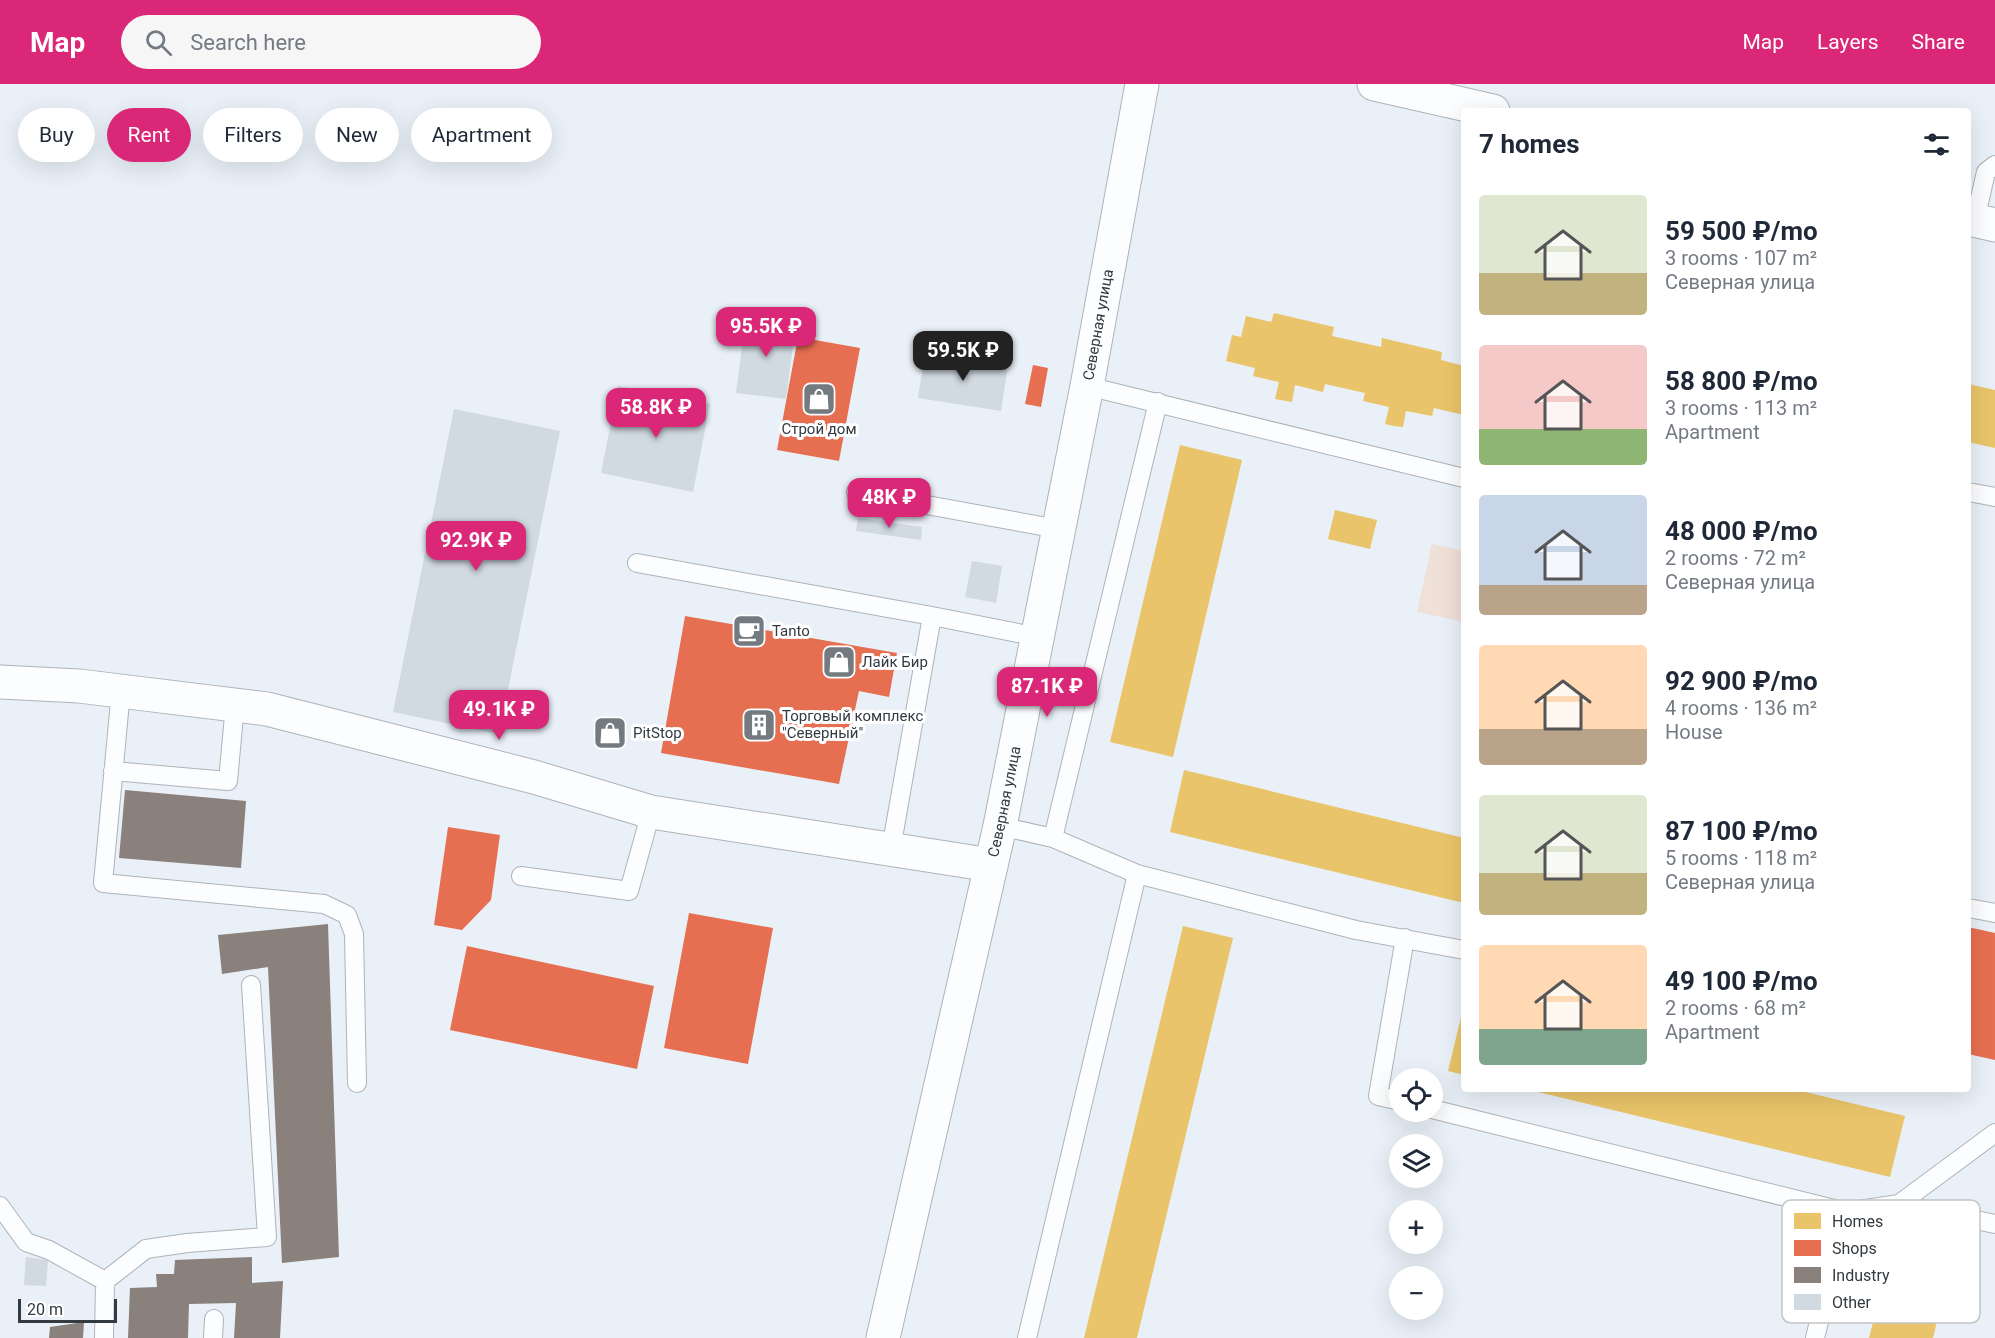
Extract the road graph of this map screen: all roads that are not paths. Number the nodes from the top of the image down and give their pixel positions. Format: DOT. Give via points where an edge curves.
graph roads {
  1 [pos="1142,84"];
  2 [pos="1374,84"];
  3 [pos="1480,108"];
  4 [pos="1995,165"];
  5 [pos="1979,221"];
  6 [pos="1087,386"];
  7 [pos="1158,402"];
  8 [pos="1461,477"];
  9 [pos="856,492"];
  10 [pos="1971,493"];
  11 [pos="1995,497"];
  12 [pos="1058,529"];
  13 [pos="637,563"];
  14 [pos="932,616"];
  15 [pos="1038,637"];
  16 [pos="0,682"];
  17 [pos="121,691"];
  18 [pos="235,705"];
  19 [pos="113,771"];
  20 [pos="651,812"];
  21 [pos="1000,826"];
  22 [pos="1053,838"];
  23 [pos="891,849"];
  24 [pos="991,865"];
  25 [pos="1137,874"];
  26 [pos="521,876"];
  27 [pos="1971,909"];
  28 [pos="1995,913"];
  29 [pos="1405,938"];
  30 [pos="1461,949"];
  31 [pos="251,985"];
  32 [pos="357,1083"];
  33 [pos="1389,1098"];
  34 [pos="1443,1112"];
  35 [pos="1995,1133"];
  36 [pos="1798,1200"];
  37 [pos="1904,1200"];
  38 [pos="0,1206"];
  39 [pos="1980,1221"];
  40 [pos="1995,1224"];
  41 [pos="105,1281"];
  42 [pos="214,1319"];
  43 [pos="1819,1323"];
  44 [pos="104,1338"];
  45 [pos="213,1338"];
  46 [pos="883,1338"];
  47 [pos="1027,1338"];
  48 [pos="1815,1338"];
  1 -- 6 [label="street, Северная улица"];
  2 -- 3 [label="street"];
  4 -- 5 [label="lane" via="1986,172"];
  6 -- 7 [label="lane"];
  6 -- 12 [label="street, Северная улица"];
  7 -- 8 [label="lane"];
  7 -- 22 [label="lane"];
  9 -- 12 [label="lane"];
  10 -- 11 [label="lane"];
  12 -- 15 [label="street, Северная улица"];
  13 -- 14 [label="lane"];
  14 -- 15 [label="lane"];
  14 -- 23 [label="lane"];
  15 -- 21 [label="street, Северная улица"];
  16 -- 17 [label="street"];
  17 -- 18 [label="street"];
  17 -- 19 [label="lane"];
  18 -- 19 [label="lane" via="228,781"];
  18 -- 20 [label="street" via="267,709 534,777"];
  19 -- 32 [label="lane" via="103,883 324,904 347,915 354,934"];
  20 -- 23 [label="street"];
  20 -- 26 [label="lane" via="629,891"];
  21 -- 22 [label="lane"];
  21 -- 24 [label="street, Северная улица"];
  22 -- 25 [label="lane"];
  23 -- 24 [label="street"];
  24 -- 46 [label="street, Северная улица"];
  25 -- 29 [label="lane" via="1356,930"];
  25 -- 47 [label="lane"];
  27 -- 28 [label="lane"];
  29 -- 30 [label="lane"];
  29 -- 33 [label="lane" via="1378,1096"];
  31 -- 41 [label="lane" via="267,1237 146,1249"];
  34 -- 36 [label="lane"];
  35 -- 37 [label="lane"];
  38 -- 41 [label="lane" via="26,1242 49,1250"];
  39 -- 40 [label="lane"];
  41 -- 44 [label="lane"];
  42 -- 45 [label="lane"];
  43 -- 48 [label="lane"];
}
